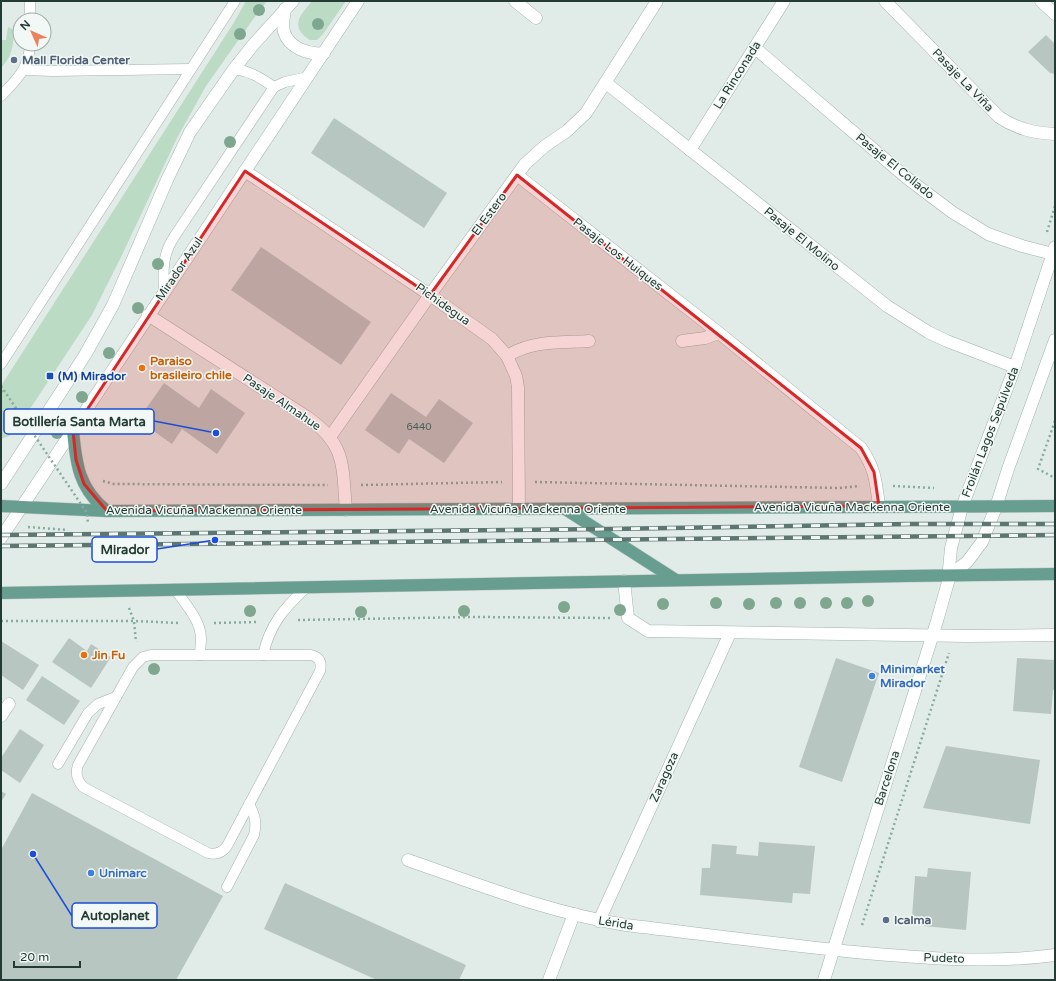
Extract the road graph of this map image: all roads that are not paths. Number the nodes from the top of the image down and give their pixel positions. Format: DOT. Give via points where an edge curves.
graph roads {
  1 [pos="30,1"];
  2 [pos="235,1"];
  3 [pos="358,1"];
  4 [pos="514,1"];
  5 [pos="657,1"];
  6 [pos="784,1"];
  7 [pos="885,1"];
  8 [pos="1041,1"];
  9 [pos="289,5"];
  10 [pos="30,12"];
  11 [pos="1055,14"];
  12 [pos="536,18"];
  13 [pos="755,48"];
  14 [pos="29,52"];
  15 [pos="324,53"];
  16 [pos="190,69"];
  17 [pos="234,69"];
  18 [pos="25,70"];
  19 [pos="308,77"];
  20 [pos="606,82"];
  21 [pos="274,87"];
  22 [pos="1,96"];
  23 [pos="1055,134"];
  24 [pos="690,150"];
  25 [pos="245,171"];
  26 [pos="517,175"];
  27 [pos="1054,251"];
  28 [pos="164,293"];
  29 [pos="430,295"];
  30 [pos="148,315"];
  31 [pos="719,333"];
  32 [pos="1055,340"];
  33 [pos="682,341"];
  34 [pos="589,342"];
  35 [pos="6,349"];
  36 [pos="507,356"];
  37 [pos="1,364"];
  38 [pos="1014,367"];
  39 [pos="73,431"];
  40 [pos="330,437"];
  41 [pos="1,484"];
  42 [pos="1,506"];
  43 [pos="879,506"];
  44 [pos="1055,506"];
  45 [pos="22,507"];
  46 [pos="962,508"];
  47 [pos="996,508"];
  48 [pos="565,509"];
  49 [pos="346,510"];
  50 [pos="519,510"];
  51 [pos="108,511"];
  52 [pos="1,538"];
  53 [pos="1055,574"];
  54 [pos="950,575"];
  55 [pos="676,580"];
  56 [pos="624,581"];
  57 [pos="307,587"];
  58 [pos="175,590"];
  59 [pos="1,593"];
  60 [pos="730,633"];
  61 [pos="932,635"];
  62 [pos="1055,635"];
  63 [pos="200,655"];
  64 [pos="263,655"];
  65 [pos="116,697"];
  66 [pos="9,704"];
  67 [pos="1,716"];
  68 [pos="58,764"];
  69 [pos="249,804"];
  70 [pos="408,860"];
  71 [pos="227,887"];
  72 [pos="574,914"];
  73 [pos="599,921"];
  74 [pos="833,950"];
  75 [pos="1055,955"];
  76 [pos="549,980"];
  77 [pos="824,980"];
  1 -- 10 [label="lane"];
  2 -- 16 [label="lane"];
  3 -- 15 [label="street, Mirador Azul"];
  4 -- 12 [label="street"];
  5 -- 20 [label="street, El Estero"];
  6 -- 13 [label="street, La Rinconada"];
  7 -- 23 [label="street, Pasaje La Viña" via="999,117 1022,129"];
  8 -- 11 [label="street"];
  9 -- 15 [label="street" via="283,24 288,39 306,52"];
  9 -- 17 [label="street"];
  13 -- 24 [label="street, La Rinconada"];
  13 -- 27 [label="street, Pasaje El Collado" via="907,178 952,212 988,234 1022,246"];
  14 -- 18 [label="lane"];
  15 -- 19 [label="street, Mirador Azul"];
  16 -- 18 [label="lane"];
  16 -- 35 [label="lane"];
  17 -- 21 [label="lane" via="246,70"];
  17 -- 41 [label="street" via="190,132 180,151 97,334"];
  18 -- 22 [label="lane"];
  19 -- 21 [label="lane"];
  19 -- 25 [label="street, Mirador Azul"];
  20 -- 24 [label="street, Pasaje El Molino"];
  20 -- 26 [label="street, El Estero" via="577,122 535,154"];
  21 -- 28 [label="lane" via="169,244 164,259"];
  24 -- 38 [label="street, Pasaje El Molino" via="887,306 928,332"];
  25 -- 28 [label="street, Mirador Azul"];
  25 -- 29 [label="street, Pichidegua"];
  26 -- 29 [label="street, El Estero"];
  26 -- 31 [label="street, Pasaje Los Huiques"];
  27 -- 38 [label="street, Froilán Lagos Sepúlveda"];
  28 -- 30 [label="street, Mirador Azul"];
  29 -- 36 [label="street, Pichidegua" via="492,339"];
  29 -- 40 [label="street, El Estero"];
  30 -- 39 [label="street, Mirador Azul"];
  30 -- 40 [label="street, Pasaje Almahue" via="307,417"];
  31 -- 33 [label="street"];
  31 -- 43 [label="street, Pasaje Los Huiques" via="861,448 874,472"];
  32 -- 47 [label="street"];
  34 -- 36 [label="street" via="537,344"];
  35 -- 37 [label="lane"];
  36 -- 50 [label="street, Pichidegua" via="516,376 518,388"];
  38 -- 46 [label="street, Froilán Lagos Sepúlveda"];
  39 -- 45 [label="street, Mirador Azul"];
  39 -- 51 [label="main road" via="76,460 84,484 90,494"];
  40 -- 49 [label="street, Pasaje Almahue" via="340,456"];
  42 -- 45 [label="main road, Avenida Vicuña Mackenna Oriente"];
  43 -- 46 [label="main road, Avenida Vicuña Mackenna Oriente"];
  43 -- 48 [label="main road, Avenida Vicuña Mackenna Oriente"];
  44 -- 47 [label="main road, Avenida Vicuña Mackenna Oriente"];
  45 -- 51 [label="main road, Avenida Vicuña Mackenna Oriente"];
  45 -- 52 [label="street, Mirador Azul"];
  46 -- 47 [label="main road, Avenida Vicuña Mackenna Oriente"];
  46 -- 54 [label="street, Froilán Lagos Sepúlveda" via="950,554"];
  47 -- 54 [label="street" via="982,542 967,562"];
  48 -- 50 [label="main road, Avenida Vicuña Mackenna Oriente"];
  48 -- 55 [label="main road"];
  49 -- 50 [label="main road, Avenida Vicuña Mackenna Oriente"];
  49 -- 51 [label="main road, Avenida Vicuña Mackenna Oriente"];
  53 -- 54 [label="main road"];
  54 -- 55 [label="main road"];
  54 -- 61 [label="street, Barcelona"];
  55 -- 56 [label="main road"];
  56 -- 57 [label="main road"];
  56 -- 60 [label="street" via="628,618 648,631"];
  57 -- 58 [label="main road"];
  57 -- 64 [label="lane" via="276,621"];
  58 -- 59 [label="main road"];
  58 -- 63 [label="lane" via="198,624 201,638"];
  60 -- 61 [label="street"];
  60 -- 73 [label="street, Zaragoza"];
  61 -- 62 [label="street"];
  61 -- 74 [label="street, Barcelona"];
  63 -- 64 [label="lane"];
  63 -- 65 [label="lane" via="143,657 137,662"];
  64 -- 69 [label="lane" via="311,655 316,656 321,666"];
  65 -- 68 [label="lane" via="98,704 88,712"];
  65 -- 69 [label="lane" via="78,765 77,777 83,787 213,854 227,846"];
  66 -- 67 [label="street"];
  69 -- 71 [label="lane" via="256,816 256,829"];
  70 -- 72 [label="street, Lérida"];
  72 -- 73 [label="street, Lérida"];
  72 -- 76 [label="street"];
  73 -- 74 [label="street, Lérida"];
  74 -- 75 [label="street, Pudeto" via="944,959 1029,959"];
  74 -- 77 [label="street, Barcelona"];
}
